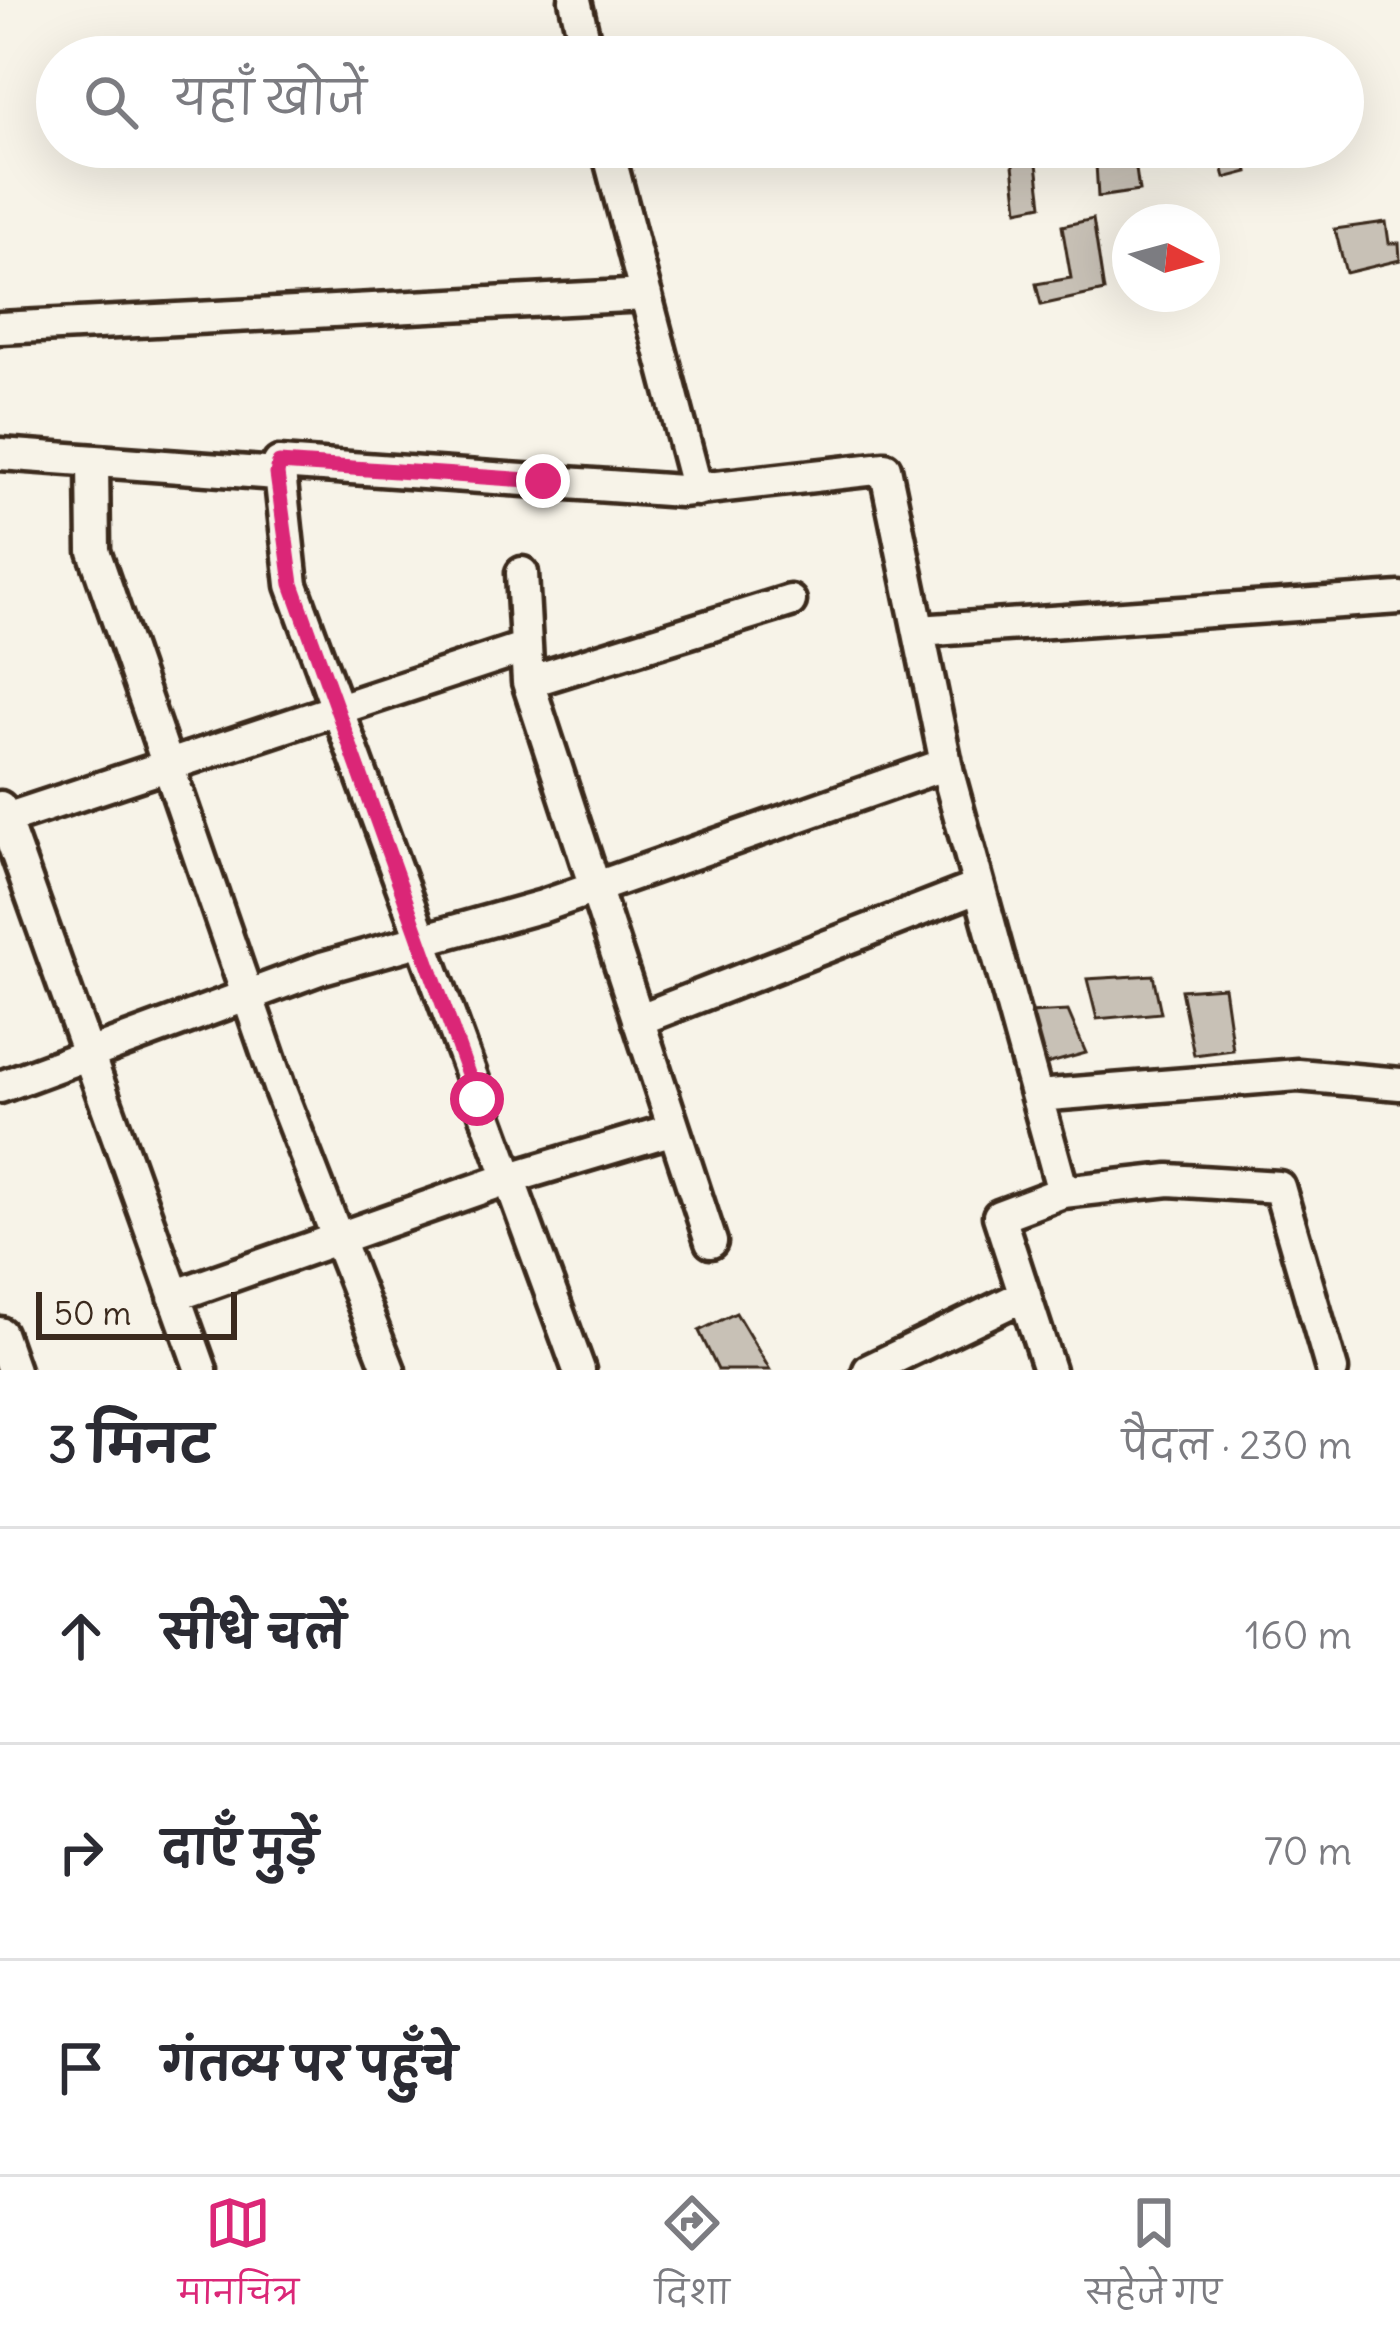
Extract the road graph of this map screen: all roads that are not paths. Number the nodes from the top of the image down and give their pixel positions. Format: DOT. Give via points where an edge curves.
graph roads {
  1 [pos="575,0"];
  2 [pos="583,36"];
  3 [pos="612,168"];
  4 [pos="646,296"];
  5 [pos="0,328"];
  6 [pos="0,454"];
  7 [pos="93,461"];
  8 [pos="277,474"];
  9 [pos="697,490"];
  10 [pos="522,573"];
  11 [pos="1400,598"];
  12 [pos="790,601"];
  13 [pos="919,631"];
  14 [pos="526,647"];
  15 [pos="528,682"];
  16 [pos="335,710"];
  17 [pos="946,764"];
  18 [pos="168,766"];
  19 [pos="2,816"];
  20 [pos="980,887"];
  21 [pos="594,889"];
  22 [pos="418,941"];
  23 [pos="247,995"];
  24 [pos="638,1021"];
  25 [pos="88,1054"];
  26 [pos="1400,1084"];
  27 [pos="0,1087"];
  28 [pos="1037,1096"];
  29 [pos="674,1129"];
  30 [pos="507,1179"];
  31 [pos="1063,1192"];
  32 [pos="337,1237"];
  33 [pos="711,1242"];
  34 [pos="174,1295"];
  35 [pos="1025,1295"];
  36 [pos="201,1370"];
  37 [pos="389,1370"];
  38 [pos="579,1370"];
  39 [pos="869,1370"];
  40 [pos="1049,1370"];
  41 [pos="1332,1370"];
  1 -- 2 [label="street"];
  3 -- 4 [label="street"];
  4 -- 5 [label="street"];
  4 -- 9 [label="street"];
  6 -- 7 [label="street"];
  7 -- 8 [label="street"];
  7 -- 18 [label="street" via="94,551"];
  8 -- 9 [label="street" via="279,463 296,463"];
  8 -- 16 [label="street" via="292,584"];
  9 -- 13 [label="street" via="885,468"];
  10 -- 14 [label="street"];
  11 -- 13 [label="street"];
  12 -- 15 [label="street"];
  13 -- 17 [label="street"];
  14 -- 15 [label="street"];
  14 -- 16 [label="street"];
  15 -- 21 [label="street"];
  16 -- 18 [label="street"];
  16 -- 22 [label="street"];
  17 -- 20 [label="street"];
  17 -- 21 [label="street"];
  18 -- 19 [label="street"];
  18 -- 23 [label="street"];
  19 -- 25 [label="street"];
  20 -- 24 [label="street"];
  20 -- 28 [label="street"];
  21 -- 22 [label="street"];
  21 -- 24 [label="street"];
  22 -- 23 [label="street"];
  22 -- 30 [label="street"];
  23 -- 25 [label="street"];
  23 -- 32 [label="street"];
  24 -- 29 [label="street"];
  25 -- 27 [label="street"];
  25 -- 34 [label="street"];
  26 -- 28 [label="street" via="1298,1075"];
  28 -- 31 [label="street"];
  29 -- 30 [label="street"];
  29 -- 33 [label="street"];
  30 -- 32 [label="street"];
  30 -- 38 [label="street"];
  31 -- 35 [label="street" via="999,1216"];
  31 -- 41 [label="street" via="1169,1180 1279,1187"];
  32 -- 34 [label="street"];
  32 -- 37 [label="street"];
  34 -- 36 [label="street"];
  35 -- 39 [label="street"];
  35 -- 40 [label="street"];
}
